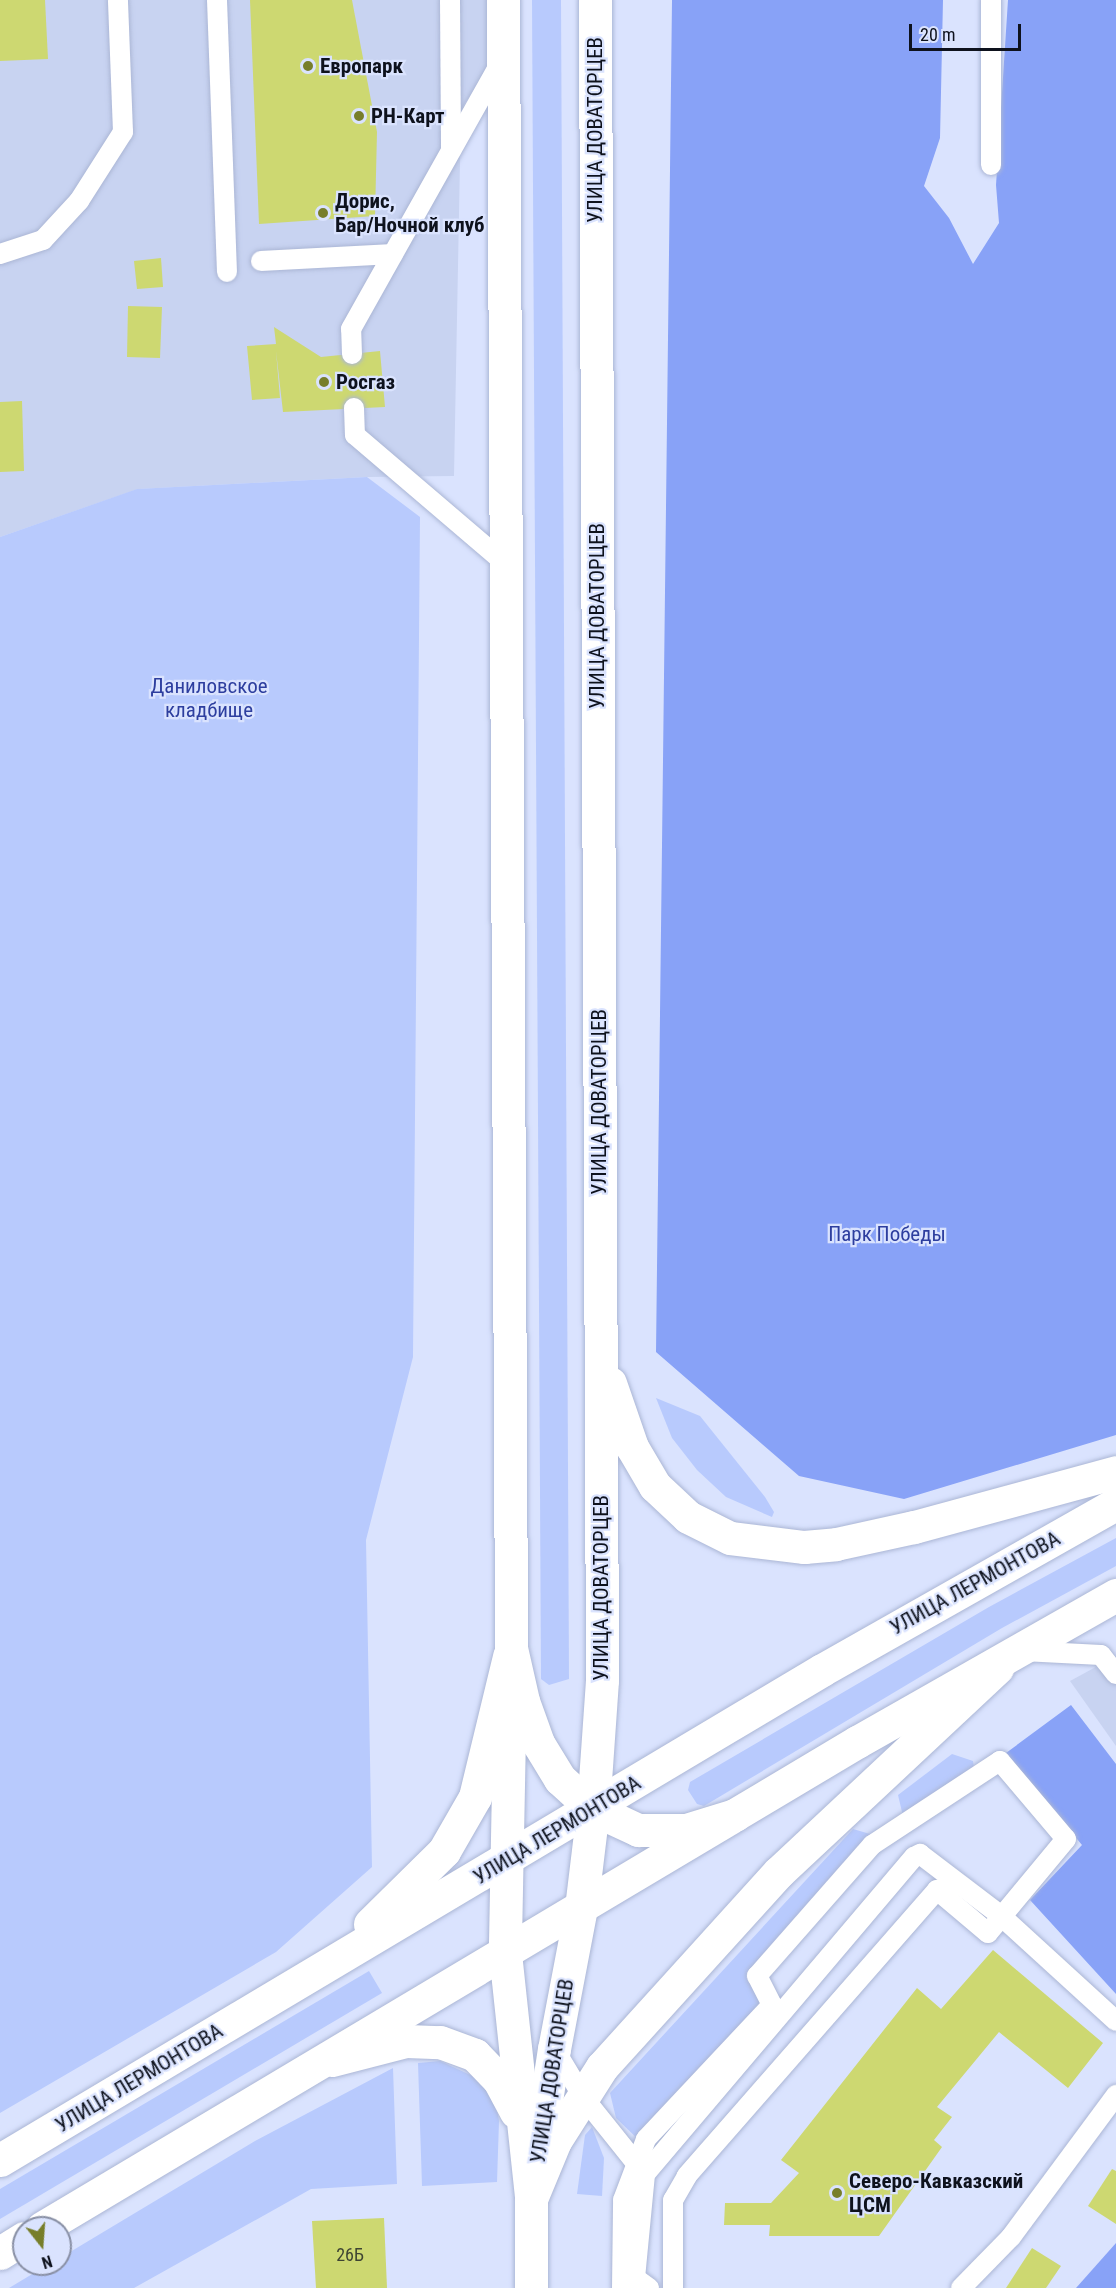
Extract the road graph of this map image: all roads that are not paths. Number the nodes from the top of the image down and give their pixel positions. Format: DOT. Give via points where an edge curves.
graph roads {
  1 [pos="118,0"];
  2 [pos="218,0"];
  3 [pos="450,0"];
  4 [pos="503,0"];
  5 [pos="595,0"];
  6 [pos="991,0"];
  7 [pos="503,59"];
  8 [pos="451,151"];
  9 [pos="991,165"];
  10 [pos="0,254"];
  11 [pos="393,254"];
  12 [pos="261,261"];
  13 [pos="227,272"];
  14 [pos="352,354"];
  15 [pos="354,408"];
  16 [pos="506,564"];
  17 [pos="600,1325"];
  18 [pos="1116,1472"];
  19 [pos="1116,1504"];
  20 [pos="1116,1595"];
  21 [pos="511,1648"];
  22 [pos="1014,1651"];
  23 [pos="1116,1674"];
  24 [pos="593,1809"];
  25 [pos="735,1815"];
  26 [pos="506,1860"];
  27 [pos="581,1908"];
  28 [pos="1000,1915"];
  29 [pos="506,1953"];
  30 [pos="298,1984"];
  31 [pos="1116,2021"];
  32 [pos="554,2049"];
  33 [pos="319,2063"];
  34 [pos="1116,2095"];
  35 [pos="583,2097"];
  36 [pos="521,2122"];
  37 [pos="0,2160"];
  38 [pos="641,2169"];
  39 [pos="531,2199"];
  40 [pos="62,2216"];
  41 [pos="531,2288"];
  42 [pos="622,2288"];
  43 [pos="649,2288"];
  44 [pos="673,2288"];
  45 [pos="961,2288"];
  1 -- 10 [label="lane" via="123,132 79,201 43,240"];
  2 -- 13 [label="lane"];
  3 -- 8 [label="lane"];
  4 -- 7 [label="main road, УЛИЦА ДОВАТОРЦЕВ"];
  5 -- 17 [label="main road, УЛИЦА ДОВАТОРЦЕВ"];
  6 -- 9 [label="lane"];
  7 -- 8 [label="lane"];
  7 -- 16 [label="main road, УЛИЦА ДОВАТОРЦЕВ"];
  8 -- 11 [label="lane"];
  11 -- 12 [label="lane"];
  11 -- 14 [label="lane" via="351,329"];
  15 -- 16 [label="lane" via="355,435"];
  16 -- 21 [label="main road, УЛИЦА ДОВАТОРЦЕВ"];
  17 -- 18 [label="main road" via="611,1391 638,1457 655,1486 688,1517 730,1538 804,1547 836,1544"];
  17 -- 24 [label="main road, УЛИЦА ДОВАТОРЦЕВ" via="602,1680"];
  19 -- 24 [label="main road, УЛИЦА ЛЕРМОНТОВА" via="822,1670"];
  20 -- 22 [label="main road"];
  21 -- 24 [label="main road" via="538,1743 560,1779"];
  21 -- 26 [label="main road, УЛИЦА ДОВАТОРЦЕВ"];
  21 -- 30 [label="main road" via="475,1797 444,1851 395,1903"];
  22 -- 23 [label="lane" via="1101,1655"];
  22 -- 25 [label="main road"];
  22 -- 35 [label="main road" via="941,1724 778,1872 602,2067"];
  24 -- 25 [label="main road" via="639,1830 686,1830"];
  24 -- 26 [label="main road, УЛИЦА ЛЕРМОНТОВА"];
  24 -- 27 [label="main road, УЛИЦА ДОВАТОРЦЕВ"];
  25 -- 27 [label="main road"];
  26 -- 29 [label="main road, УЛИЦА ДОВАТОРЦЕВ"];
  26 -- 30 [label="main road, УЛИЦА ЛЕРМОНТОВА"];
  27 -- 29 [label="main road"];
  27 -- 32 [label="main road, УЛИЦА ДОВАТОРЦЕВ"];
  28 -- 31 [label="lane"];
  28 -- 38 [label="lane" via="920,1854 914,1857"];
  28 -- 38 [label="lane" via="1066,1839 1000,1761 872,1845 757,1976 772,2005 646,2139"];
  28 -- 44 [label="lane" via="988,1933 936,1890 687,2176 673,2200"];
  29 -- 33 [label="main road"];
  29 -- 36 [label="main road, УЛИЦА ДОВАТОРЦЕВ"];
  30 -- 37 [label="main road, УЛИЦА ЛЕРМОНТОВА"];
  32 -- 35 [label="lane"];
  32 -- 39 [label="main road, УЛИЦА ДОВАТОРЦЕВ"];
  33 -- 36 [label="main road" via="406,2041 440,2042 475,2055 500,2080"];
  33 -- 40 [label="main road"];
  34 -- 45 [label="lane" via="1011,2237"];
  35 -- 38 [label="lane"];
  35 -- 39 [label="main road" via="555,2141"];
  36 -- 39 [label="main road, УЛИЦА ДОВАТОРЦЕВ"];
  38 -- 42 [label="lane" via="623,2200"];
  38 -- 43 [label="lane" via="635,2278"];
  39 -- 41 [label="main road, УЛИЦА ДОВАТОРЦЕВ"];
}
